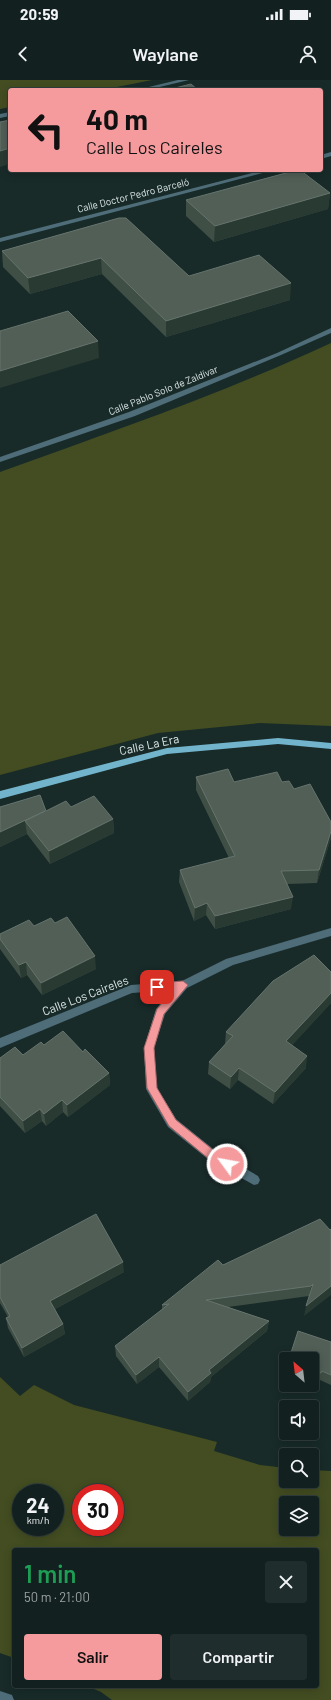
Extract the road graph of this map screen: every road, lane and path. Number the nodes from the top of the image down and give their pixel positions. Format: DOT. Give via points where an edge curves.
graph roads {
  1 [pos="186,80"];
  2 [pos="148,88"];
  3 [pos="263,172"];
  4 [pos="0,240"];
  5 [pos="331,330"];
  6 [pos="0,460"];
  7 [pos="331,746"];
  8 [pos="0,795"];
  9 [pos="331,932"];
  10 [pos="183,985"];
  11 [pos="0,1043"];
  12 [pos="254,1180"];
  13 [pos="0,1698"];
  14 [pos="7,1700"];
  1 -- 2 [label="street"];
  3 -- 4 [label="street, Calle Doctor Pedro Barceló"];
  5 -- 6 [label="street, Calle Pablo Solo de Zaldívar" via="132,414"];
  7 -- 8 [label="main road, Calle La Era" via="278,741 167,751"];
  9 -- 10 [label="street, Calle Los Caireles" via="230,962"];
  10 -- 11 [label="street, Calle Los Caireles" via="131,989"];
  10 -- 12 [label="street, Calle Los Caireles" via="160,1012 149,1048 152,1088 172,1123 213,1156"];
  13 -- 14 [label="street"];
}
